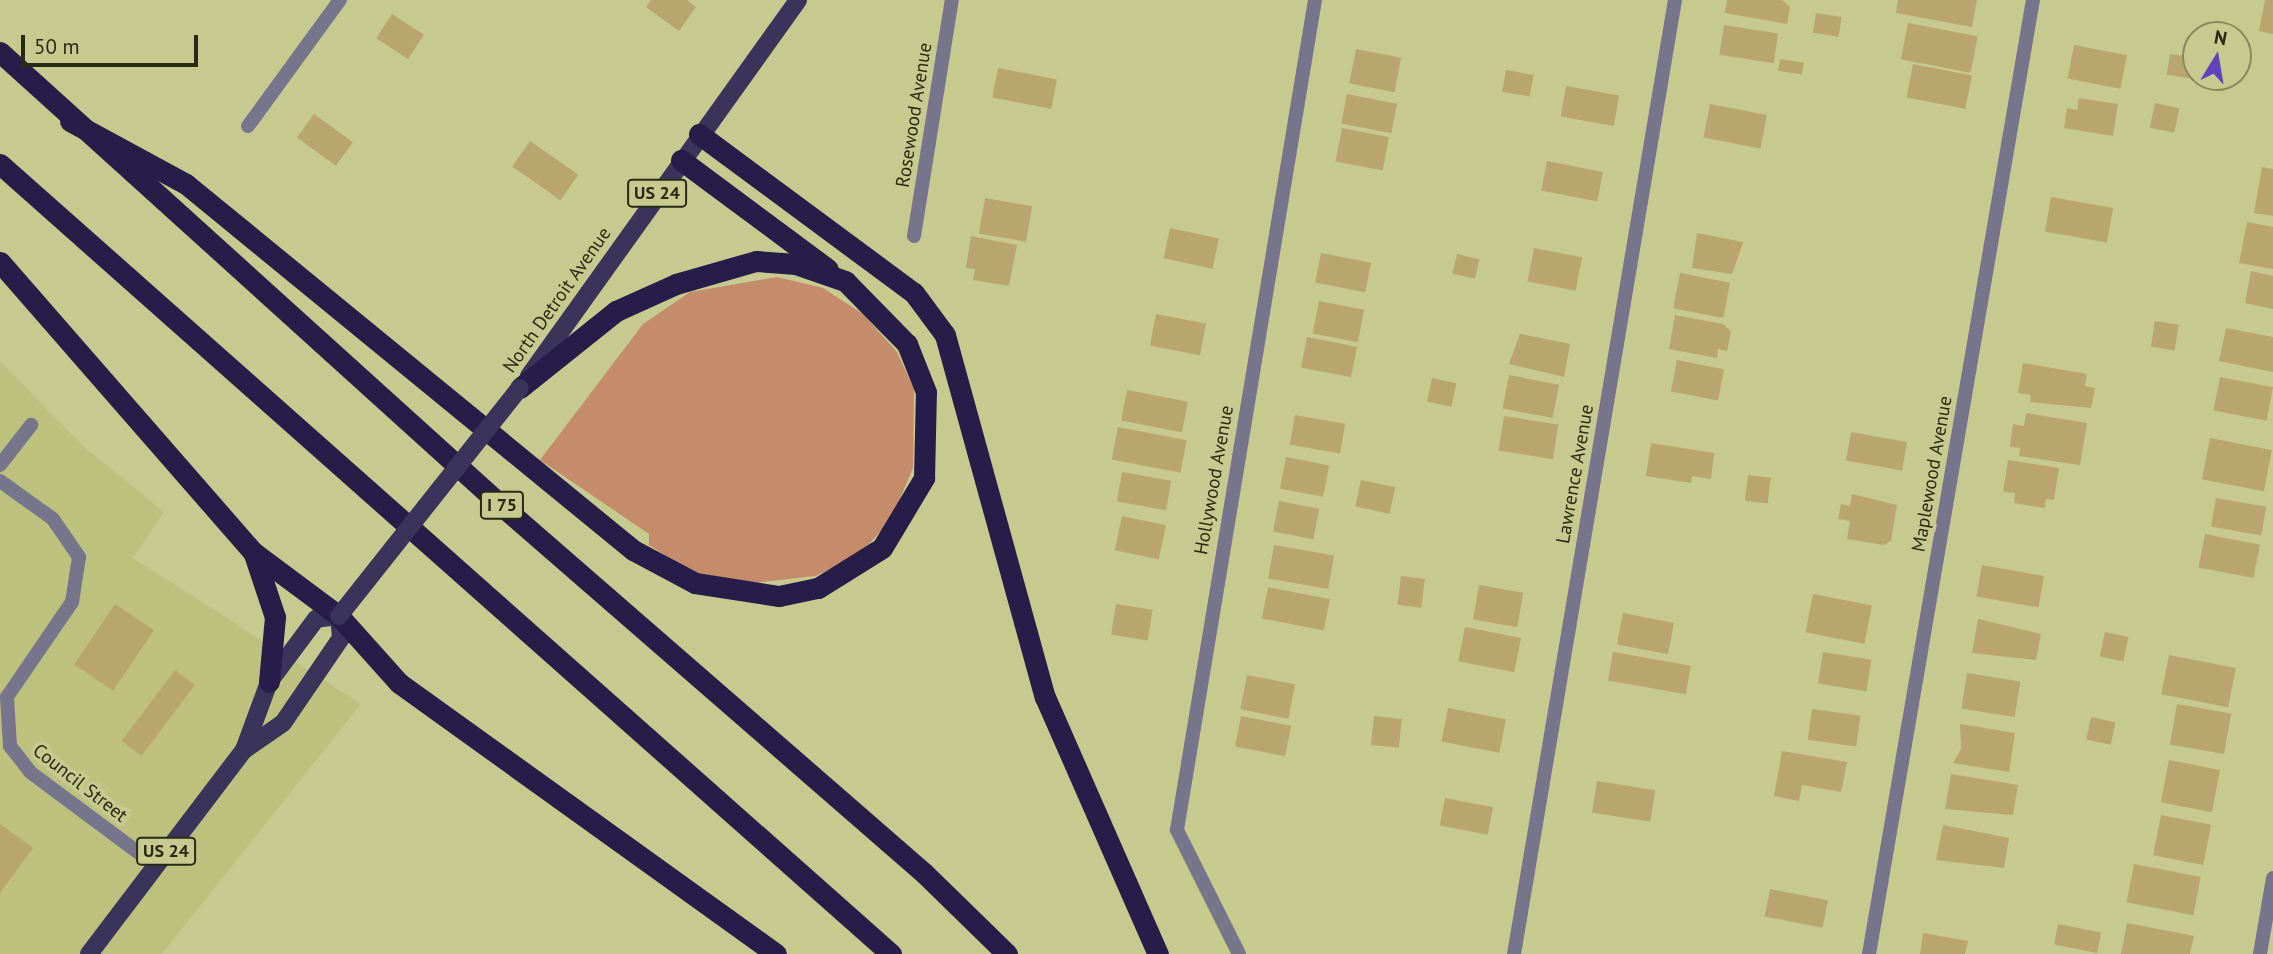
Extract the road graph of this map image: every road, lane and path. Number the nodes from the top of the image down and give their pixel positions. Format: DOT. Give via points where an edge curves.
graph roads {
  1 [pos="340,0"];
  2 [pos="798,0"];
  3 [pos="953,0"];
  4 [pos="1315,0"];
  5 [pos="1675,0"];
  6 [pos="2033,0"];
  7 [pos="0,52"];
  8 [pos="70,121"];
  9 [pos="248,125"];
  10 [pos="699,134"];
  11 [pos="681,160"];
  12 [pos="0,164"];
  13 [pos="914,236"];
  14 [pos="0,262"];
  15 [pos="845,281"];
  16 [pos="520,388"];
  17 [pos="31,425"];
  18 [pos="0,465"];
  19 [pos="0,481"];
  20 [pos="253,552"];
  21 [pos="339,616"];
  22 [pos="269,682"];
  23 [pos="244,750"];
  24 [pos="155,865"];
  25 [pos="2273,878"];
  26 [pos="89,954"];
  27 [pos="776,954"];
  28 [pos="891,954"];
  29 [pos="1007,954"];
  30 [pos="1157,954"];
  31 [pos="1239,954"];
  32 [pos="1514,954"];
  33 [pos="1870,954"];
  34 [pos="2260,954"];
  1 -- 9 [label="street"];
  2 -- 10 [label="main road, North Detroit Avenue / US 24"];
  3 -- 13 [label="street, Rosewood Avenue"];
  4 -- 31 [label="street, Hollywood Avenue" via="1177,830"];
  5 -- 32 [label="street, Lawrence Avenue"];
  6 -- 33 [label="street, Maplewood Avenue"];
  7 -- 8 [label="highway, I 75"];
  8 -- 15 [label="highway" via="187,184 633,550 695,583 736,594 805,591 858,568 902,522 924,478 926,392 908,344"];
  8 -- 29 [label="highway, I 75" via="924,873"];
  10 -- 11 [label="main road, North Detroit Avenue / US 24"];
  10 -- 30 [label="highway" via="914,293 945,335 1045,698"];
  11 -- 15 [label="highway"];
  11 -- 16 [label="main road, North Detroit Avenue / US 24"];
  12 -- 28 [label="highway"];
  14 -- 20 [label="highway"];
  15 -- 16 [label="highway" via="796,264 757,261 719,269 616,311"];
  16 -- 21 [label="main road, North Detroit Avenue / US 24, bridge"];
  17 -- 18 [label="street"];
  19 -- 24 [label="street, Council Street" via="53,519 79,557 72,602 7,697 10,746 30,772"];
  20 -- 21 [label="highway"];
  20 -- 22 [label="highway" via="275,617"];
  21 -- 22 [label="main road, North Detroit Avenue / US 24" via="316,619"];
  21 -- 23 [label="main road, North Detroit Avenue / US 24" via="341,638 283,723"];
  21 -- 27 [label="highway" via="399,683"];
  22 -- 23 [label="main road, North Detroit Avenue / US 24"];
  23 -- 24 [label="main road, North Detroit Avenue / US 24"];
  24 -- 26 [label="main road, North Detroit Avenue / US 24"];
  25 -- 34 [label="street"];
}
